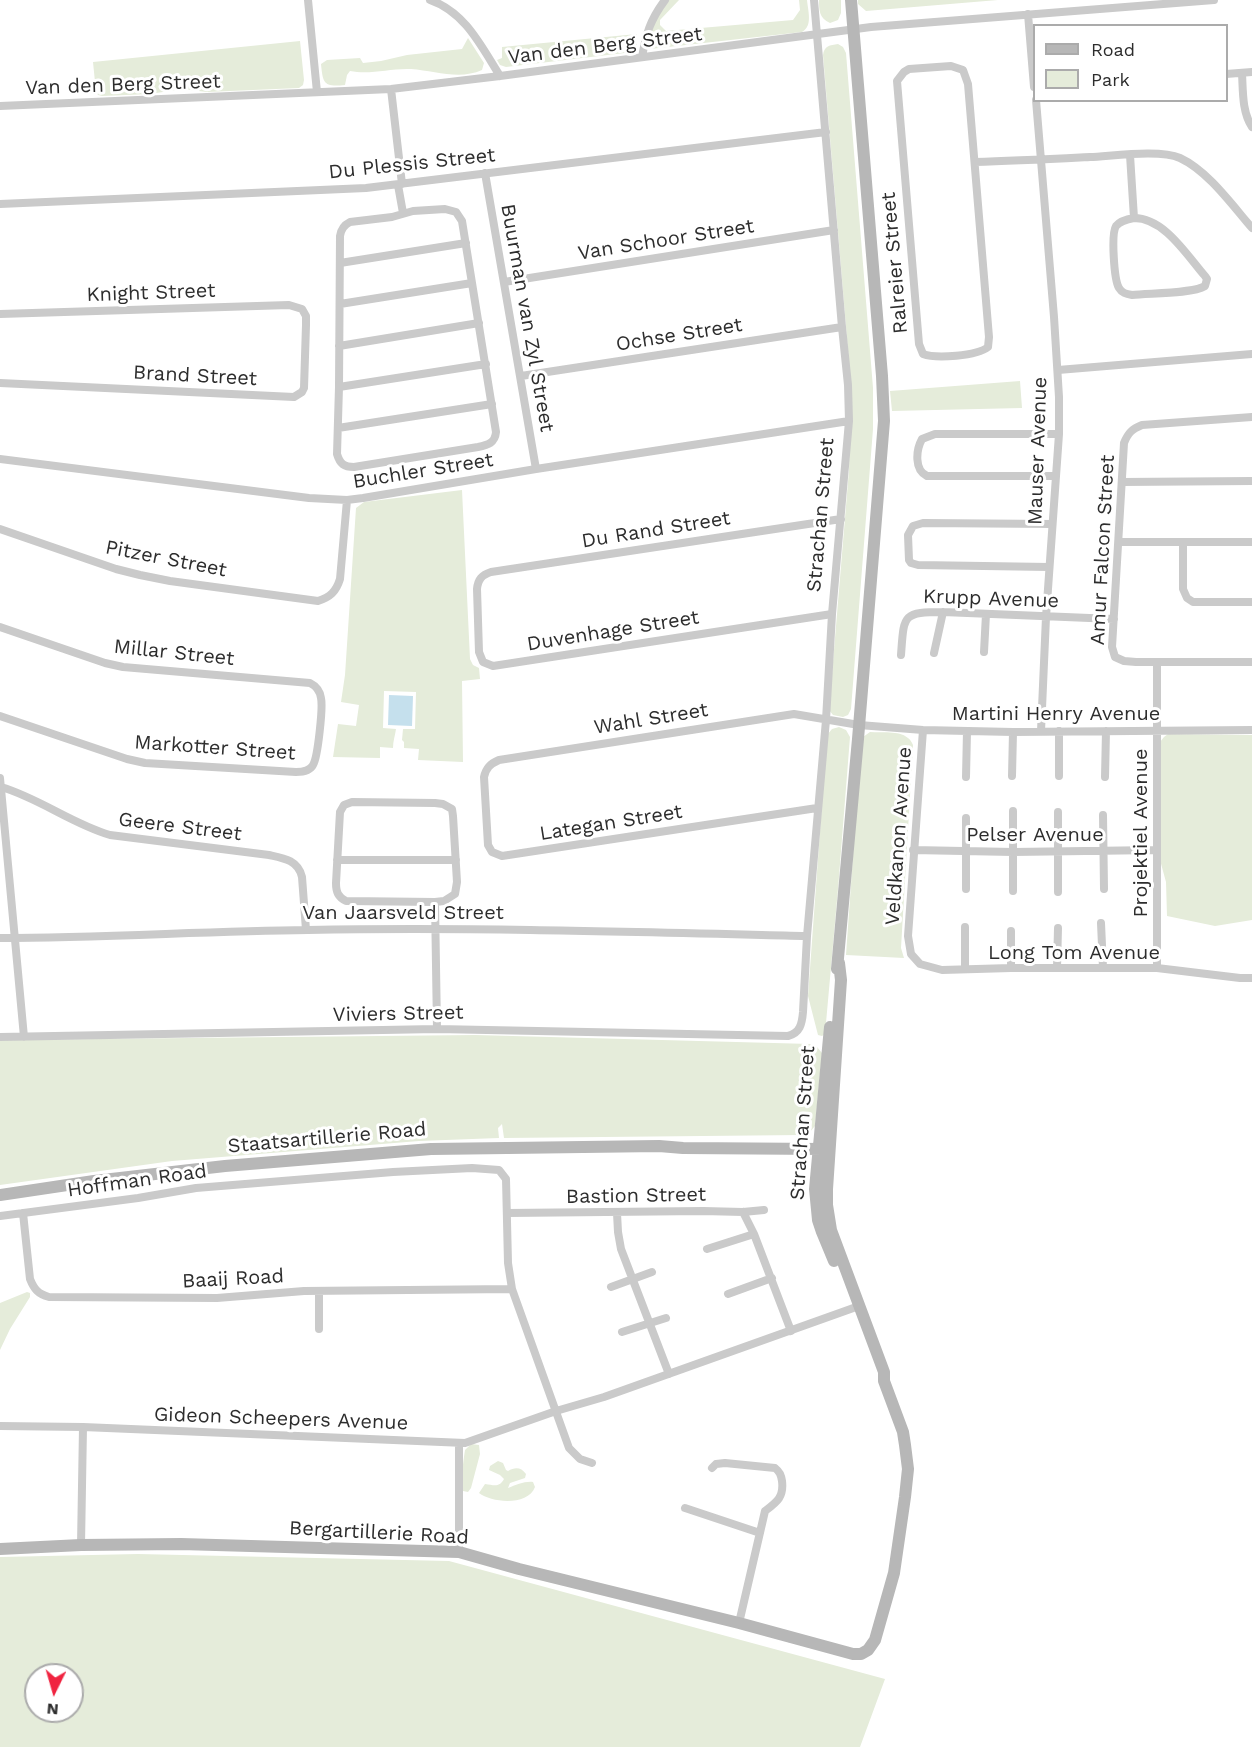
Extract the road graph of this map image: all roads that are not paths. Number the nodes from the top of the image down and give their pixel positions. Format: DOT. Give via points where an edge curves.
graph roads {
  1 [pos="308,0"];
  2 [pos="430,0"];
  3 [pos="665,0"];
  4 [pos="814,0"];
  5 [pos="850,0"];
  6 [pos="1207,0"];
  7 [pos="1028,14"];
  8 [pos="853,30"];
  9 [pos="818,34"];
  10 [pos="642,57"];
  11 [pos="1033,66"];
  12 [pos="1252,72"];
  13 [pos="1242,73"];
  14 [pos="1228,74"];
  15 [pos="500,76"];
  16 [pos="391,89"];
  17 [pos="317,93"];
  18 [pos="1036,102"];
  19 [pos="0,106"];
  20 [pos="1252,127"];
  21 [pos="826,132"];
  22 [pos="1130,155"];
  23 [pos="1040,160"];
  24 [pos="975,162"];
  25 [pos="485,174"];
  26 [pos="400,184"];
  27 [pos="0,204"];
  28 [pos="403,213"];
  29 [pos="1134,218"];
  30 [pos="1252,228"];
  31 [pos="834,230"];
  32 [pos="466,243"];
  33 [pos="340,263"];
  34 [pos="504,282"];
  35 [pos="472,284"];
  36 [pos="340,304"];
  37 [pos="302,309"];
  38 [pos="0,314"];
  39 [pos="479,323"];
  40 [pos="842,327"];
  41 [pos="339,346"];
  42 [pos="1252,354"];
  43 [pos="486,364"];
  44 [pos="1058,370"];
  45 [pos="521,376"];
  46 [pos="0,383"];
  47 [pos="339,387"];
  48 [pos="492,404"];
  49 [pos="1252,417"];
  50 [pos="849,421"];
  51 [pos="338,428"];
  52 [pos="1059,434"];
  53 [pos="0,459"];
  54 [pos="537,469"];
  55 [pos="1055,476"];
  56 [pos="1252,481"];
  57 [pos="1122,482"];
  58 [pos="347,500"];
  59 [pos="841,519"];
  60 [pos="1052,524"];
  61 [pos="0,529"];
  62 [pos="1120,542"];
  63 [pos="1252,542"];
  64 [pos="1183,543"];
  65 [pos="1049,567"];
  66 [pos="478,580"];
  67 [pos="1252,602"];
  68 [pos="943,612"];
  69 [pos="832,614"];
  70 [pos="986,614"];
  71 [pos="1046,617"];
  72 [pos="1114,619"];
  73 [pos="0,627"];
  74 [pos="984,652"];
  75 [pos="934,653"];
  76 [pos="900,655"];
  77 [pos="1252,662"];
  78 [pos="1157,663"];
  79 [pos="314,685"];
  80 [pos="0,716"];
  81 [pos="826,720"];
  82 [pos="859,725"];
  83 [pos="923,730"];
  84 [pos="1252,730"];
  85 [pos="967,731"];
  86 [pos="1041,731"];
  87 [pos="1059,731"];
  88 [pos="1106,731"];
  89 [pos="1158,731"];
  90 [pos="1013,732"];
  91 [pos="485,772"];
  92 [pos="1012,776"];
  93 [pos="1059,776"];
  94 [pos="966,777"];
  95 [pos="1105,777"];
  96 [pos="1,782"];
  97 [pos="817,808"];
  98 [pos="1013,811"];
  99 [pos="1058,812"];
  100 [pos="1103,815"];
  101 [pos="966,818"];
  102 [pos="3,844"];
  103 [pos="913,850"];
  104 [pos="1157,850"];
  105 [pos="1104,851"];
  106 [pos="967,852"];
  107 [pos="1012,852"];
  108 [pos="1058,852"];
  109 [pos="337,860"];
  110 [pos="456,860"];
  111 [pos="966,889"];
  112 [pos="1104,889"];
  113 [pos="1013,891"];
  114 [pos="1058,892"];
  115 [pos="435,902"];
  116 [pos="1101,923"];
  117 [pos="965,927"];
  118 [pos="1058,928"];
  119 [pos="434,929"];
  120 [pos="306,930"];
  121 [pos="1011,931"];
  122 [pos="807,936"];
  123 [pos="0,938"];
  124 [pos="15,938"];
  125 [pos="908,943"];
  126 [pos="1011,968"];
  127 [pos="1057,968"];
  128 [pos="1103,968"];
  129 [pos="1157,968"];
  130 [pos="965,969"];
  131 [pos="1252,978"];
  132 [pos="437,1029"];
  133 [pos="796,1032"];
  134 [pos="0,1037"];
  135 [pos="24,1037"];
  136 [pos="824,1145"];
  137 [pos="0,1195"];
  138 [pos="764,1210"];
  139 [pos="743,1212"];
  140 [pos="23,1213"];
  141 [pos="508,1213"];
  142 [pos="617,1213"];
  143 [pos="0,1216"];
  144 [pos="754,1234"];
  145 [pos="707,1249"];
  146 [pos="652,1272"];
  147 [pos="772,1278"];
  148 [pos="633,1279"];
  149 [pos="611,1287"];
  150 [pos="512,1289"];
  151 [pos="319,1291"];
  152 [pos="728,1294"];
  153 [pos="856,1308"];
  154 [pos="666,1318"];
  155 [pos="650,1324"];
  156 [pos="319,1329"];
  157 [pos="791,1330"];
  158 [pos="622,1332"];
  159 [pos="669,1374"];
  160 [pos="556,1411"];
  161 [pos="0,1426"];
  162 [pos="83,1427"];
  163 [pos="459,1443"];
  164 [pos="592,1463"];
  165 [pos="712,1468"];
  166 [pos="685,1508"];
  167 [pos="760,1533"];
  168 [pos="81,1545"];
  169 [pos="0,1549"];
  170 [pos="459,1552"];
  171 [pos="740,1623"];
  172 [pos="852,1654"];
  1 -- 17 [label="street"];
  2 -- 15 [label="street" via="461,19"];
  3 -- 10 [label="street" via="651,21"];
  4 -- 9 [label="street, Strachan Street"];
  5 -- 8 [label="street, Strachan Street"];
  6 -- 7 [label="street, Van den Berg Street"];
  7 -- 8 [label="street, Van den Berg Street"];
  7 -- 11 [label="street"];
  8 -- 9 [label="street, Van den Berg Street"];
  8 -- 82 [label="street, Strachan Street" via="884,401"];
  9 -- 10 [label="street, Van den Berg Street"];
  9 -- 21 [label="street, Strachan Street"];
  10 -- 15 [label="street, Van den Berg Street"];
  12 -- 13 [label="street"];
  13 -- 14 [label="street"];
  13 -- 20 [label="street" via="1245,111"];
  15 -- 16 [label="street, Van den Berg Street"];
  16 -- 17 [label="street, Van den Berg Street"];
  16 -- 26 [label="street"];
  17 -- 19 [label="street, Van den Berg Street"];
  18 -- 23 [label="street, Mauser Avenue"];
  21 -- 25 [label="street, Du Plessis Street"];
  21 -- 31 [label="street, Strachan Street"];
  22 -- 23 [label="street"];
  22 -- 29 [label="street"];
  22 -- 30 [label="street" via="1160,153 1182,159 1202,172"];
  23 -- 24 [label="street"];
  23 -- 44 [label="street, Mauser Avenue"];
  24 -- 24 [label="street, Ralreier Street" via="989,342 980,352 927,356 919,344 898,99 897,81 904,72 951,66 963,70 968,84"];
  25 -- 26 [label="street, Du Plessis Street"];
  25 -- 34 [label="street, Buurman van Zyl Street"];
  26 -- 27 [label="street, Du Plessis Street" via="366,189"];
  26 -- 28 [label="street"];
  28 -- 32 [label="street" via="452,210 462,221"];
  28 -- 33 [label="street" via="345,225 340,236"];
  29 -- 29 [label="street" via="1163,228 1205,276 1205,286 1132,295 1120,289 1114,231 1120,223"];
  31 -- 34 [label="street, Van Schoor Street"];
  31 -- 40 [label="street, Strachan Street"];
  32 -- 33 [label="street"];
  32 -- 35 [label="street"];
  33 -- 36 [label="street"];
  34 -- 45 [label="street, Buurman van Zyl Street"];
  35 -- 36 [label="street"];
  35 -- 39 [label="street"];
  36 -- 41 [label="street"];
  37 -- 38 [label="street, Knight Street" via="289,305"];
  37 -- 46 [label="street, Brand Street" via="306,316 304,388 294,397"];
  39 -- 41 [label="street"];
  39 -- 43 [label="street"];
  40 -- 45 [label="street, Ochse Street"];
  40 -- 50 [label="street, Strachan Street"];
  41 -- 47 [label="street"];
  42 -- 44 [label="street"];
  43 -- 47 [label="street"];
  43 -- 48 [label="street"];
  44 -- 52 [label="street, Mauser Avenue"];
  45 -- 54 [label="street, Buurman van Zyl Street"];
  47 -- 51 [label="street"];
  48 -- 51 [label="street"];
  48 -- 51 [label="street" via="496,432 494,441 488,445 354,467 344,466 338,458"];
  49 -- 57 [label="street, Amur Falcon Street" via="1142,425 1133,429 1124,443"];
  50 -- 54 [label="street, Buchler Street"];
  50 -- 59 [label="street, Strachan Street"];
  52 -- 55 [label="street, Mauser Avenue"];
  52 -- 55 [label="street" via="935,434 922,439 919,447 919,470 927,476"];
  53 -- 58 [label="street, Buchler Street"];
  54 -- 58 [label="street, Buchler Street"];
  55 -- 60 [label="street, Mauser Avenue"];
  56 -- 57 [label="street"];
  57 -- 62 [label="street, Amur Falcon Street"];
  58 -- 61 [label="street, Pitzer Street" via="338,586 330,596 318,601 140,575"];
  59 -- 66 [label="street, Du Rand Street" via="491,572"];
  59 -- 69 [label="street, Strachan Street"];
  60 -- 65 [label="street, Mauser Avenue"];
  60 -- 65 [label="street" via="923,523 913,526 908,535 909,560 918,565"];
  62 -- 64 [label="street"];
  62 -- 72 [label="street, Amur Falcon Street"];
  63 -- 64 [label="street"];
  64 -- 67 [label="street" via="1183,589 1187,598 1193,602"];
  65 -- 71 [label="street, Mauser Avenue"];
  66 -- 69 [label="street, Duvenhage Street" via="479,652 483,662 492,666"];
  68 -- 70 [label="street, Krupp Avenue"];
  68 -- 75 [label="street"];
  68 -- 76 [label="street, Krupp Avenue" via="917,612 908,617"];
  69 -- 81 [label="street, Strachan Street"];
  70 -- 71 [label="street, Krupp Avenue"];
  70 -- 74 [label="street"];
  71 -- 72 [label="street, Krupp Avenue"];
  71 -- 86 [label="street, Mauser Avenue"];
  72 -- 78 [label="street, Amur Falcon Street" via="1115,657"];
  73 -- 79 [label="street, Millar Street" via="123,667"];
  77 -- 78 [label="street, Amur Falcon Street"];
  78 -- 89 [label="street, Projektiel Avenue"];
  79 -- 80 [label="street, Markotter Street" via="321,695 322,708 316,757 312,767 303,772 145,763"];
  81 -- 82 [label="street, Wahl Street"];
  81 -- 91 [label="street, Wahl Street" via="779,715 498,760"];
  81 -- 97 [label="street, Strachan Street"];
  82 -- 83 [label="street, Martini Henry Avenue"];
  82 -- 136 [label="street, Strachan Street"];
  83 -- 85 [label="street, Martini Henry Avenue"];
  83 -- 103 [label="street, Veldkanon Avenue"];
  84 -- 89 [label="street, Martini Henry Avenue"];
  85 -- 90 [label="street, Martini Henry Avenue"];
  85 -- 94 [label="street"];
  86 -- 87 [label="street, Martini Henry Avenue"];
  86 -- 90 [label="street, Martini Henry Avenue"];
  87 -- 88 [label="street, Martini Henry Avenue"];
  87 -- 93 [label="street"];
  88 -- 89 [label="street, Martini Henry Avenue"];
  88 -- 95 [label="street"];
  89 -- 104 [label="street, Projektiel Avenue"];
  90 -- 92 [label="street"];
  91 -- 97 [label="street, Lategan Street" via="488,845 492,852 502,856"];
  96 -- 102 [label="street"];
  96 -- 120 [label="street, Geere Street" via="110,835 269,855 293,862 302,877"];
  97 -- 122 [label="street, Strachan Street"];
  98 -- 107 [label="street"];
  99 -- 108 [label="street"];
  100 -- 105 [label="street"];
  101 -- 106 [label="street"];
  102 -- 124 [label="street"];
  103 -- 106 [label="street, Pelser Avenue"];
  103 -- 125 [label="street, Veldkanon Avenue"];
  104 -- 105 [label="street, Pelser Avenue"];
  104 -- 129 [label="street, Projektiel Avenue"];
  105 -- 108 [label="street, Pelser Avenue"];
  105 -- 112 [label="street"];
  106 -- 107 [label="street, Pelser Avenue"];
  106 -- 111 [label="street"];
  107 -- 108 [label="street, Pelser Avenue"];
  107 -- 113 [label="street"];
  108 -- 114 [label="street"];
  109 -- 110 [label="street"];
  109 -- 110 [label="street" via="340,812 352,802 447,805 452,809"];
  109 -- 115 [label="street" via="336,891 343,900"];
  110 -- 115 [label="street" via="455,894"];
  115 -- 119 [label="street"];
  116 -- 128 [label="street"];
  117 -- 130 [label="street"];
  118 -- 127 [label="street"];
  119 -- 120 [label="street, Van Jaarsveld Street"];
  119 -- 122 [label="street, Van Jaarsveld Street"];
  119 -- 132 [label="street"];
  120 -- 124 [label="street, Van Jaarsveld Street"];
  121 -- 126 [label="street"];
  122 -- 133 [label="street, Strachan Street" via="802,1024"];
  123 -- 124 [label="street, Van Jaarsveld Street"];
  124 -- 135 [label="street"];
  125 -- 130 [label="street, Long Tom Avenue" via="920,964 942,970"];
  126 -- 127 [label="street, Long Tom Avenue"];
  126 -- 130 [label="street, Long Tom Avenue"];
  127 -- 128 [label="street, Long Tom Avenue"];
  128 -- 129 [label="street, Long Tom Avenue"];
  129 -- 131 [label="street, Long Tom Avenue"];
  132 -- 133 [label="street, Viviers Street" via="774,1036"];
  132 -- 135 [label="street, Viviers Street"];
  134 -- 135 [label="street, Viviers Street"];
  136 -- 137 [label="street, Staatsartillerie Road" via="431,1149 225,1166"];
  136 -- 153 [label="street, Strachan Street" via="815,1189 818,1220"];
  138 -- 139 [label="street, Bastion Street"];
  139 -- 142 [label="street, Bastion Street"];
  139 -- 144 [label="street"];
  140 -- 141 [label="street, Hoffman Road" via="196,1188 472,1168 499,1170 506,1179"];
  140 -- 143 [label="street, Hoffman Road"];
  140 -- 151 [label="street, Baaij Road" via="30,1279 40,1294 49,1297 217,1298"];
  141 -- 142 [label="street, Bastion Street"];
  141 -- 150 [label="street"];
  142 -- 148 [label="street" via="619,1238"];
  144 -- 145 [label="street"];
  144 -- 147 [label="street"];
  146 -- 148 [label="street"];
  147 -- 152 [label="street"];
  147 -- 157 [label="street"];
  148 -- 149 [label="street"];
  148 -- 155 [label="street"];
  150 -- 151 [label="street, Baaij Road"];
  150 -- 160 [label="street"];
  151 -- 156 [label="street"];
  153 -- 157 [label="street, Gideon Scheepers Avenue"];
  153 -- 172 [label="street, Strachan Street" via="884,1372 904,1438 908,1469 894,1573 875,1640 868,1650"];
  154 -- 155 [label="street"];
  155 -- 158 [label="street"];
  155 -- 159 [label="street"];
  157 -- 159 [label="street, Gideon Scheepers Avenue"];
  159 -- 160 [label="street, Gideon Scheepers Avenue"];
  160 -- 163 [label="street, Gideon Scheepers Avenue"];
  160 -- 164 [label="street" via="572,1451"];
  161 -- 162 [label="street, Gideon Scheepers Avenue"];
  162 -- 163 [label="street, Gideon Scheepers Avenue"];
  162 -- 168 [label="street"];
  163 -- 170 [label="street"];
  165 -- 167 [label="street" via="725,1463 779,1471 782,1494 765,1511"];
  166 -- 167 [label="street"];
  167 -- 171 [label="street"];
  168 -- 169 [label="street, Bergartillerie Road"];
  168 -- 170 [label="street, Bergartillerie Road"];
  170 -- 171 [label="street, Bergartillerie Road"];
  171 -- 172 [label="street, Bergartillerie Road"];
}
